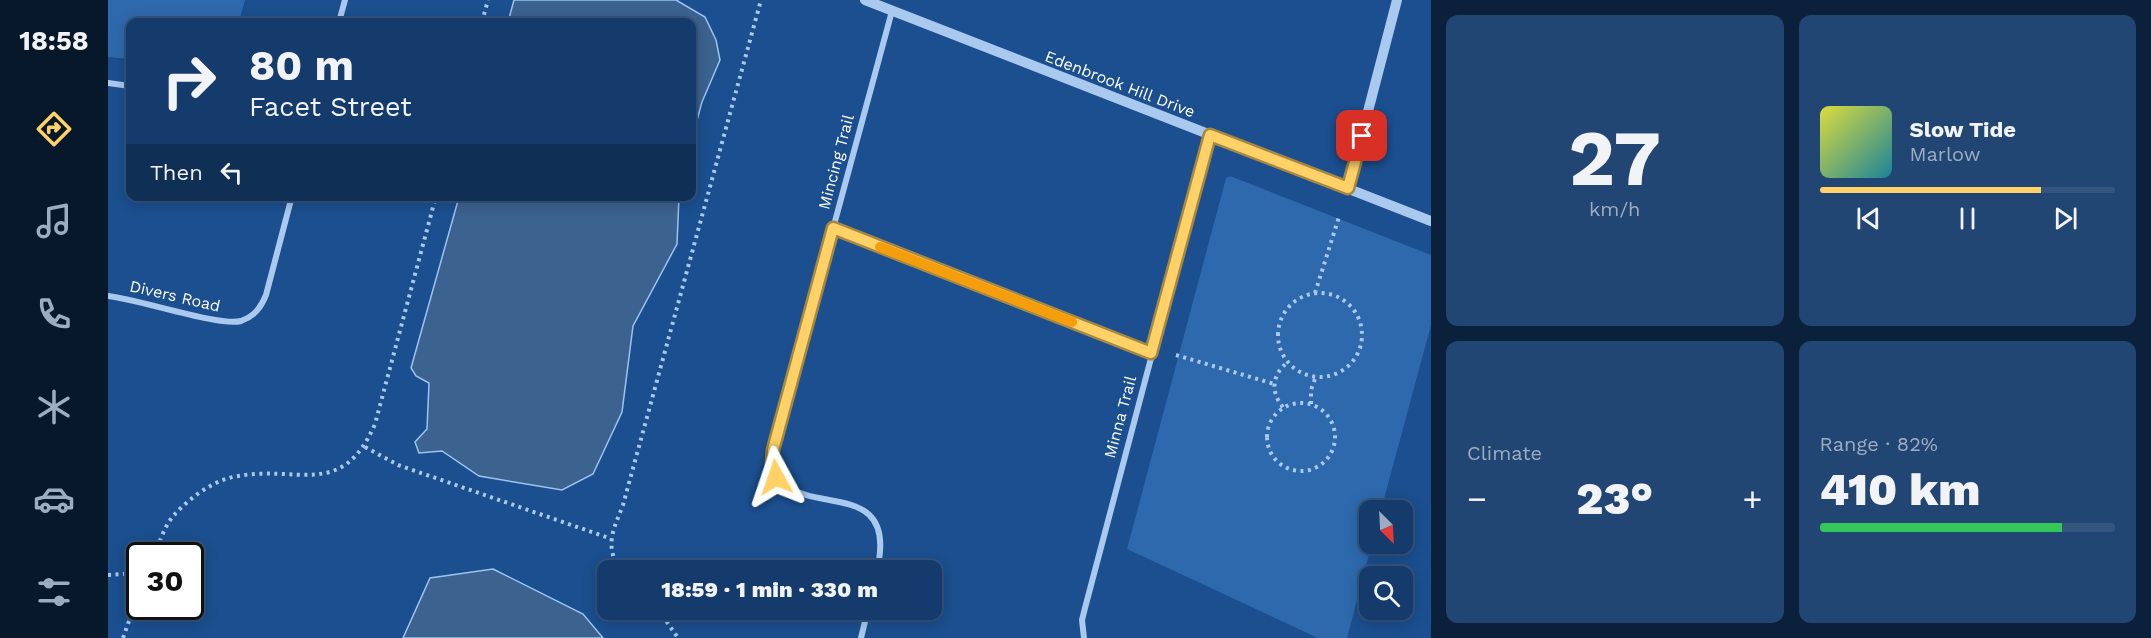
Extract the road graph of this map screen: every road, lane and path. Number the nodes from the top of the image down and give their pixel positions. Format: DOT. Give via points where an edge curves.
graph roads {
  1 [pos="345,0"];
  2 [pos="488,0"];
  3 [pos="761,0"];
  4 [pos="865,0"];
  5 [pos="1397,0"];
  6 [pos="892,11"];
  7 [pos="340,18"];
  8 [pos="483,18"];
  9 [pos="108,83"];
  10 [pos="126,85"];
  11 [pos="1210,135"];
  12 [pos="1348,188"];
  13 [pos="291,201"];
  14 [pos="435,201"];
  15 [pos="1339,217"];
  16 [pos="1431,221"];
  17 [pos="833,228"];
  18 [pos="1315,293"];
  19 [pos="108,296"];
  20 [pos="1151,353"];
  21 [pos="1176,355"];
  22 [pos="1288,362"];
  23 [pos="1316,376"];
  24 [pos="1274,384"];
  25 [pos="1311,404"];
  26 [pos="1283,408"];
  27 [pos="365,447"];
  28 [pos="609,538"];
  29 [pos="160,542"];
  30 [pos="616,560"];
  31 [pos="879,560"];
  32 [pos="126,574"];
  33 [pos="108,575"];
  34 [pos="129,620"];
  35 [pos="666,620"];
  36 [pos="865,620"];
  37 [pos="123,638"];
  38 [pos="678,638"];
  39 [pos="861,638"];
  40 [pos="1084,638"];
  1 -- 7 [label="street"];
  2 -- 8 [label="path"];
  3 -- 28 [label="path" via="623,505"];
  4 -- 6 [label="street, Edenbrook Hill Drive"];
  5 -- 12 [label="street"];
  6 -- 11 [label="street, Edenbrook Hill Drive"];
  6 -- 17 [label="street, Mincing Trail"];
  9 -- 10 [label="street"];
  11 -- 12 [label="street, Edenbrook Hill Drive"];
  11 -- 20 [label="street, Minna Trail"];
  12 -- 16 [label="street, Edenbrook Hill Drive"];
  13 -- 19 [label="street, Divers Road" via="266,295 260,309 250,316 240,321 220,321"];
  14 -- 27 [label="path" via="375,424"];
  15 -- 18 [label="path"];
  17 -- 20 [label="street"];
  17 -- 31 [label="street, Mincing Trail" via="772,465 776,477 794,491 862,509 872,517 882,538"];
  18 -- 22 [label="path" via="1297,300 1282,318 1279,341"];
  18 -- 23 [label="path" via="1330,294 1348,303 1359,319 1362,338 1348,366 1329,376"];
  20 -- 40 [label="street, Minna Trail" via="1082,620"];
  21 -- 24 [label="path"];
  22 -- 23 [label="path" via="1297,370"];
  22 -- 24 [label="path" via="1276,375"];
  23 -- 25 [label="path"];
  24 -- 26 [label="path"];
  25 -- 26 [label="path"];
  25 -- 26 [label="path" via="1331,420 1335,438 1330,456 1307,471 1288,469 1267,447 1268,427"];
  27 -- 28 [label="path" via="398,465"];
  27 -- 29 [label="path" via="334,471 311,476 267,473 231,477 203,489 173,515"];
  28 -- 30 [label="path"];
  32 -- 33 [label="path"];
  34 -- 37 [label="path"];
  35 -- 38 [label="path"];
  36 -- 39 [label="street"];
}
